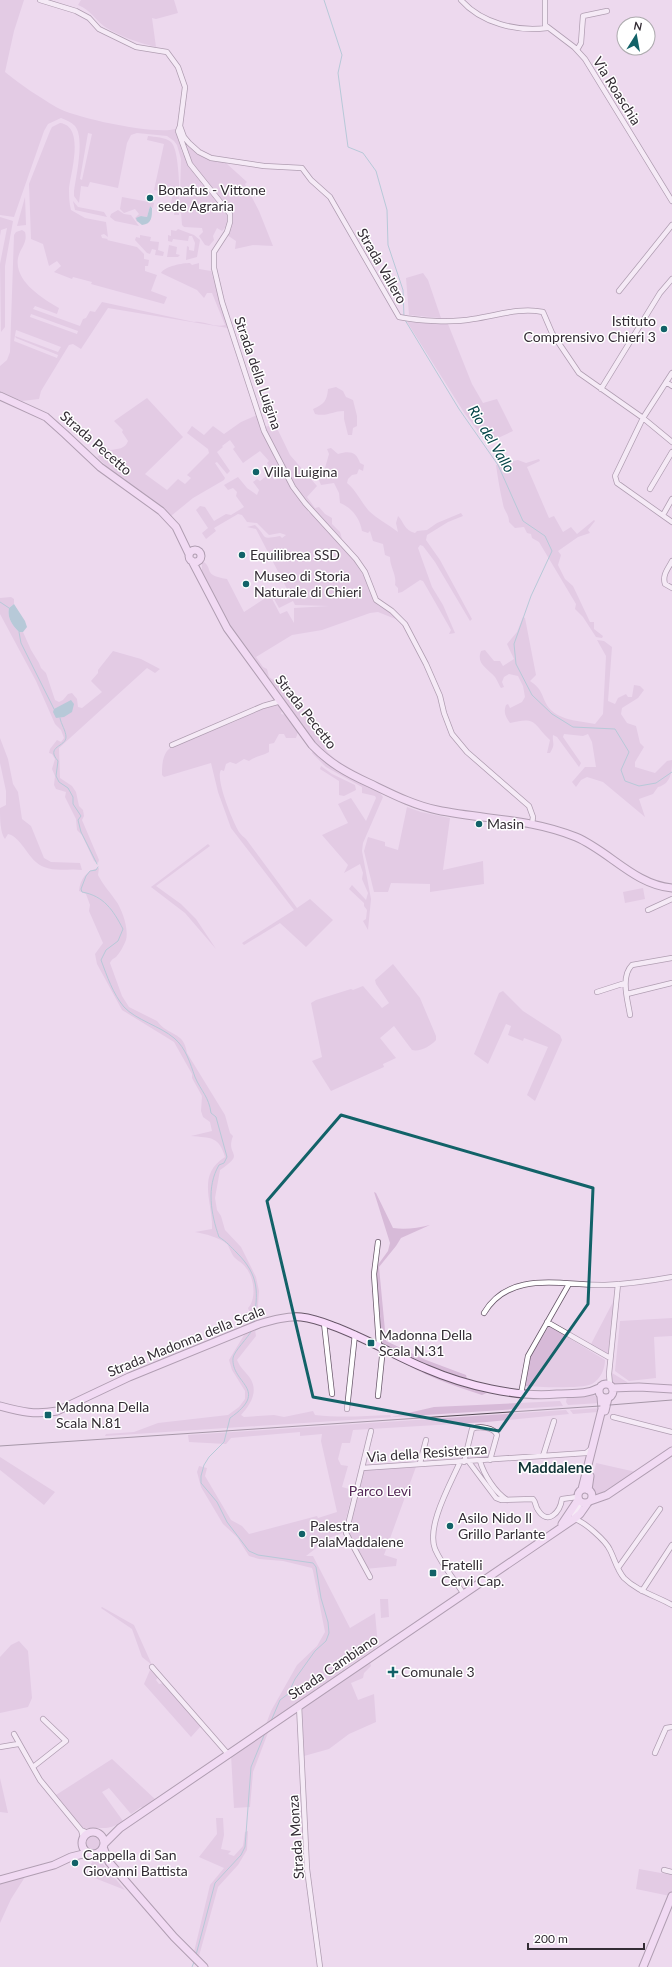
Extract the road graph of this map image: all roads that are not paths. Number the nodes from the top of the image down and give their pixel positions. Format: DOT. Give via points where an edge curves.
graph roads {
  1 [pos="40,0"];
  2 [pos="460,0"];
  3 [pos="545,0"];
  4 [pos="607,11"];
  5 [pos="547,28"];
  6 [pos="577,50"];
  7 [pos="180,126"];
  8 [pos="672,201"];
  9 [pos="672,225"];
  10 [pos="672,279"];
  11 [pos="620,291"];
  12 [pos="672,373"];
  13 [pos="666,382"];
  14 [pos="672,386"];
  15 [pos="601,389"];
  16 [pos="0,396"];
  17 [pos="643,418"];
  18 [pos="672,442"];
  19 [pos="672,452"];
  20 [pos="650,489"];
  21 [pos="672,499"];
  22 [pos="663,515"];
  23 [pos="672,522"];
  24 [pos="672,562"];
  25 [pos="672,588"];
  26 [pos="281,702"];
  27 [pos="172,745"];
  28 [pos="532,824"];
  29 [pos="672,888"];
  30 [pos="672,899"];
  31 [pos="648,910"];
  32 [pos="672,958"];
  33 [pos="625,983"];
  34 [pos="672,983"];
  35 [pos="597,992"];
  36 [pos="627,994"];
  37 [pos="630,1015"];
  38 [pos="378,1242"];
  39 [pos="672,1276"];
  40 [pos="569,1284"];
  41 [pos="618,1284"];
  42 [pos="484,1313"];
  43 [pos="547,1322"];
  44 [pos="324,1323"];
  45 [pos="355,1334"];
  46 [pos="381,1346"];
  47 [pos="610,1358"];
  48 [pos="672,1389"];
  49 [pos="606,1391"];
  50 [pos="332,1394"];
  51 [pos="520,1394"];
  52 [pos="378,1396"];
  53 [pos="0,1406"];
  54 [pos="347,1409"];
  55 [pos="613,1417"];
  56 [pos="554,1421"];
  57 [pos="371,1431"];
  58 [pos="672,1432"];
  59 [pos="426,1440"];
  60 [pos="592,1448"];
  61 [pos="672,1451"];
  62 [pos="586,1452"];
  63 [pos="543,1456"];
  64 [pos="490,1460"];
  65 [pos="480,1461"];
  66 [pos="589,1461"];
  67 [pos="462,1462"];
  68 [pos="469,1462"];
  69 [pos="420,1463"];
  70 [pos="362,1468"];
  71 [pos="584,1497"];
  72 [pos="507,1500"];
  73 [pos="660,1509"];
  74 [pos="574,1519"];
  75 [pos="559,1527"];
  76 [pos="672,1545"];
  77 [pos="618,1568"];
  78 [pos="370,1577"];
  79 [pos="642,1591"];
  80 [pos="463,1593"];
  81 [pos="672,1605"];
  82 [pos="152,1667"];
  83 [pos="299,1705"];
  84 [pos="43,1719"];
  85 [pos="672,1728"];
  86 [pos="14,1734"];
  87 [pos="18,1744"];
  88 [pos="0,1747"];
  89 [pos="655,1753"];
  90 [pos="228,1754"];
  91 [pos="33,1767"];
  92 [pos="120,1828"];
  93 [pos="97,1832"];
  94 [pos="83,1836"];
  95 [pos="104,1845"];
  96 [pos="91,1854"];
  97 [pos="71,1857"];
  98 [pos="109,1862"];
  99 [pos="664,1870"];
  100 [pos="672,1871"];
  101 [pos="0,1880"];
  102 [pos="672,1896"];
  103 [pos="642,1966"];
  104 [pos="204,1967"];
  105 [pos="320,1967"];
  1 -- 7 [label="street, Strada della Luigina" via="76,11 89,18 99,29 136,47 167,52 178,67 186,87"];
  2 -- 5 [label="street" via="468,8 493,22 523,28"];
  3 -- 5 [label="street" via="544,19"];
  4 -- 6 [label="street" via="583,16 581,43"];
  5 -- 6 [label="street, Via Roaschia"];
  6 -- 8 [label="street, Via Roaschia" via="592,69"];
  7 -- 15 [label="street, Strada Vallero" via="189,143 211,158 264,166 302,168 330,197 399,317 464,320 502,313 543,312 552,333 579,373"];
  7 -- 28 [label="street, Strada della Luigina" via="178,134 190,164 230,214 227,232 214,252 214,268 222,302 264,431 293,487 356,559 365,572 376,600 405,624 432,677 452,734 467,752 529,806 533,817"];
  9 -- 11 [label="street"];
  10 -- 15 [label="street" via="660,293"];
  12 -- 13 [label="street"];
  13 -- 14 [label="street"];
  13 -- 17 [label="street"];
  15 -- 17 [label="street, Strada Vallero"];
  16 -- 26 [label="main road, Strada Pecetto" via="36,412 56,425 100,467 166,516 176,527 193,556 200,576 227,628"];
  17 -- 18 [label="street, Strada Vallero"];
  17 -- 22 [label="street" via="615,479"];
  19 -- 20 [label="street"];
  21 -- 22 [label="street"];
  22 -- 23 [label="street"];
  24 -- 25 [label="street" via="664,580 665,584"];
  26 -- 27 [label="street" via="264,706"];
  26 -- 28 [label="main road, Strada Pecetto" via="328,762 351,774 421,806"];
  28 -- 29 [label="main road, Strada Pecetto" via="579,838 650,882"];
  30 -- 31 [label="street"];
  32 -- 33 [label="street" via="632,965"];
  33 -- 35 [label="street"];
  33 -- 36 [label="street"];
  34 -- 36 [label="street"];
  36 -- 37 [label="street"];
  38 -- 46 [label="street" via="374,1274"];
  39 -- 41 [label="street"];
  40 -- 41 [label="street"];
  40 -- 42 [label="street" via="535,1282 518,1286 497,1297"];
  40 -- 43 [label="street"];
  41 -- 47 [label="street"];
  43 -- 47 [label="street"];
  43 -- 51 [label="street" via="528,1356"];
  44 -- 45 [label="main road, Strada Madonna della Scala"];
  44 -- 50 [label="street"];
  44 -- 53 [label="main road, Strada Madonna della Scala" via="300,1317 279,1319 252,1327 46,1413 24,1413"];
  45 -- 46 [label="main road, Strada Madonna della Scala"];
  45 -- 54 [label="street"];
  46 -- 51 [label="main road, Strada Madonna della Scala" via="428,1370 492,1389"];
  46 -- 52 [label="street"];
  47 -- 49 [label="street"];
  48 -- 49 [label="main road" via="640,1387"];
  49 -- 51 [label="main road, Strada Madonna della Scala"];
  49 -- 60 [label="main road, Strada Cambiano"];
  49 -- 71 [label="main road, Strada Cambiano"];
  55 -- 58 [label="street"];
  56 -- 63 [label="street"];
  57 -- 70 [label="street"];
  59 -- 69 [label="street"];
  60 -- 62 [label="street, Via della Resistenza"];
  60 -- 66 [label="main road, Strada Cambiano"];
  61 -- 71 [label="main road" via="600,1498"];
  62 -- 63 [label="street, Via della Resistenza"];
  62 -- 66 [label="street"];
  63 -- 64 [label="street, Via della Resistenza"];
  64 -- 65 [label="street, Via della Resistenza"];
  64 -- 67 [label="street" via="497,1435 493,1429 479,1427 472,1430"];
  65 -- 68 [label="street, Via della Resistenza"];
  65 -- 72 [label="street" via="490,1481"];
  66 -- 71 [label="main road, Strada Cambiano"];
  67 -- 68 [label="street, Via della Resistenza"];
  67 -- 69 [label="street, Via della Resistenza"];
  67 -- 80 [label="street" via="436,1518 433,1535 435,1549"];
  68 -- 72 [label="street" via="496,1498"];
  69 -- 70 [label="street, Via della Resistenza"];
  70 -- 78 [label="street, Via della Resistenza" via="346,1533"];
  71 -- 72 [label="street" via="562,1499 560,1508 554,1516 548,1518 538,1511 533,1499"];
  71 -- 74 [label="main road, Strada Cambiano" via="580,1514"];
  71 -- 75 [label="main road, Strada Cambiano"];
  73 -- 77 [label="street"];
  74 -- 75 [label="main road, Strada Cambiano"];
  74 -- 77 [label="street" via="579,1520 604,1541 610,1548"];
  75 -- 80 [label="main road, Strada Cambiano"];
  76 -- 79 [label="street"];
  77 -- 79 [label="street" via="624,1577"];
  79 -- 81 [label="street"];
  80 -- 83 [label="main road, Strada Cambiano"];
  82 -- 90 [label="street"];
  83 -- 90 [label="main road, Strada Cambiano"];
  83 -- 105 [label="street, Strada Monza" via="307,1869"];
  84 -- 91 [label="street" via="66,1741"];
  85 -- 89 [label="street" via="666,1728"];
  86 -- 87 [label="street"];
  87 -- 88 [label="street"];
  87 -- 91 [label="street"];
  90 -- 92 [label="main road, Strada Cambiano"];
  91 -- 94 [label="street"];
  92 -- 93 [label="main road, Strada Cambiano"];
  92 -- 95 [label="main road, Strada Cambiano"];
  93 -- 94 [label="main road, Strada Cambiano"];
  93 -- 95 [label="main road" via="102,1837"];
  94 -- 96 [label="main road"];
  94 -- 97 [label="main road, Strada Cambiano"];
  95 -- 96 [label="main road, Strada Cambiano" via="100,1852"];
  95 -- 98 [label="main road"];
  96 -- 97 [label="main road, Strada Cambiano"];
  96 -- 98 [label="main road"];
  97 -- 101 [label="main road, Strada Cambiano" via="54,1865"];
  98 -- 104 [label="main road"];
  99 -- 100 [label="street"];
  102 -- 103 [label="main road"];
}
